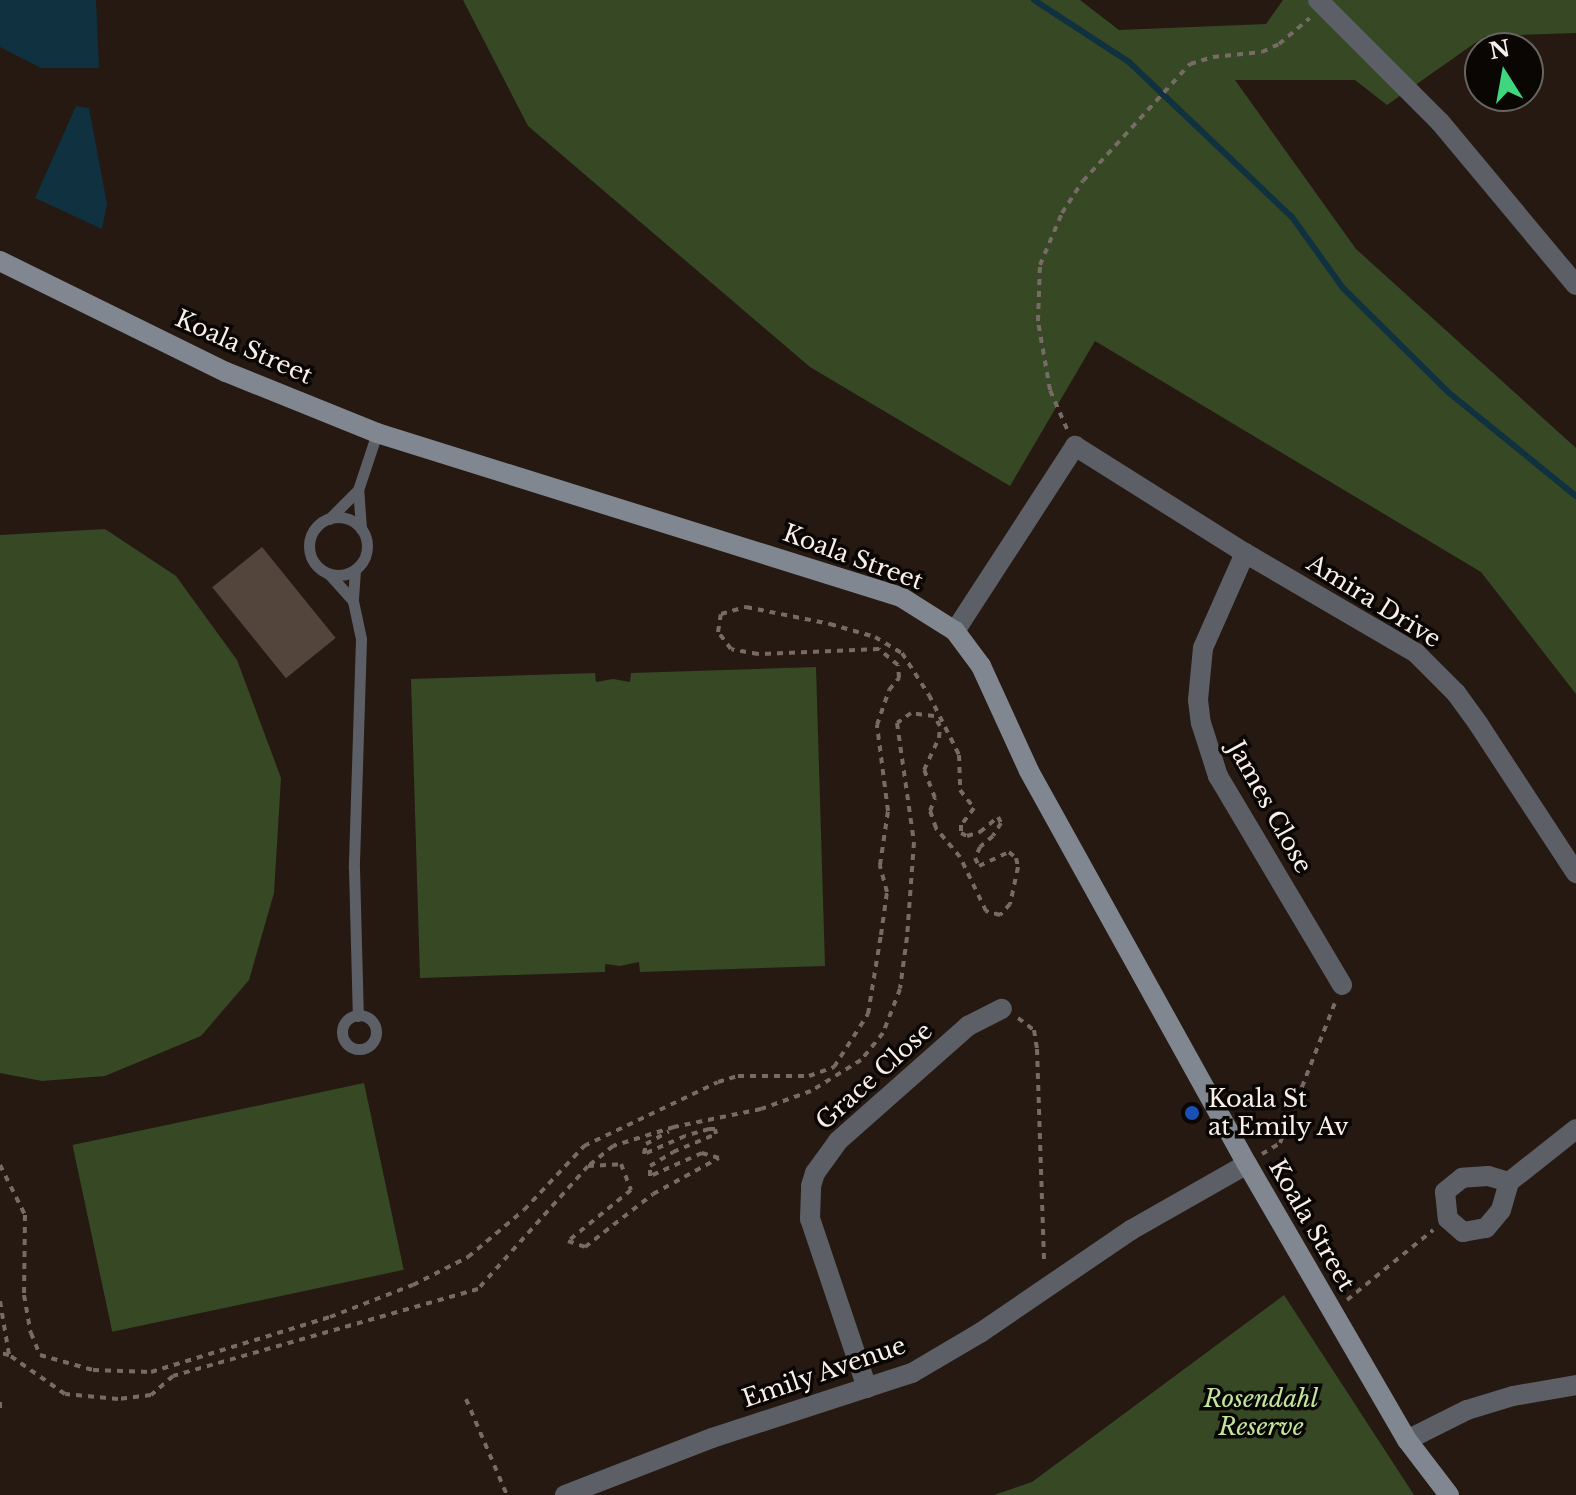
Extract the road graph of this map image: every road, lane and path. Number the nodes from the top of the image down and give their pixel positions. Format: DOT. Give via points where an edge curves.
graph roads {
  1 [pos="1322,3"];
  2 [pos="0,261"];
  3 [pos="1576,285"];
  4 [pos="377,433"];
  5 [pos="1075,446"];
  6 [pos="358,490"];
  7 [pos="329,519"];
  8 [pos="361,529"];
  9 [pos="1245,553"];
  10 [pos="355,570"];
  11 [pos="329,574"];
  12 [pos="353,601"];
  13 [pos="955,631"];
  14 [pos="1576,873"];
  15 [pos="1342,985"];
  16 [pos="1002,1009"];
  17 [pos="358,1016"];
  18 [pos="674,1127"];
  19 [pos="1576,1129"];
  20 [pos="1247,1164"];
  21 [pos="0,1165"];
  22 [pos="588,1166"];
  23 [pos="1509,1182"];
  24 [pos="1448,1219"];
  25 [pos="1045,1286"];
  26 [pos="0,1301"];
  27 [pos="1330,1308"];
  28 [pos="0,1353"];
  29 [pos="9,1355"];
  30 [pos="1576,1385"];
  31 [pos="867,1388"];
  32 [pos="466,1399"];
  33 [pos="0,1402"];
  34 [pos="0,1410"];
  35 [pos="1407,1440"];
  36 [pos="507,1495"];
  37 [pos="565,1495"];
  38 [pos="1449,1495"];
  1 -- 3 [label="street" via="1440,122"];
  1 -- 5 [label="path" via="1279,44 1262,52 1190,64 1083,181 1062,213 1040,265 1038,321 1050,390"];
  2 -- 4 [label="street, Koala Street" via="226,372"];
  4 -- 6 [label="lane"];
  4 -- 13 [label="street, Koala Street" via="863,584 917,605"];
  5 -- 9 [label="street, Amira Drive"];
  5 -- 13 [label="street"];
  6 -- 7 [label="lane"];
  6 -- 8 [label="lane"];
  7 -- 8 [label="lane" via="346,518"];
  7 -- 11 [label="lane" via="314,530 309,547 315,563"];
  8 -- 10 [label="lane" via="366,555"];
  9 -- 14 [label="street, Amira Drive" via="1377,628 1438,674 1479,725"];
  9 -- 15 [label="street, James Close" via="1203,648 1201,723 1218,776"];
  10 -- 11 [label="lane"];
  10 -- 12 [label="lane"];
  11 -- 12 [label="lane"];
  12 -- 17 [label="lane" via="361,639 354,868"];
  13 -- 20 [label="street, Koala Street" via="981,666 1029,771"];
  15 -- 20 [label="path" via="1280,1143"];
  16 -- 25 [label="path" via="1034,1030 1037,1049"];
  16 -- 31 [label="street, Grace Close" via="968,1026 838,1141 815,1173 810,1219"];
  18 -- 21 [label="path" via="761,1109 811,1091 861,1060 883,1033 900,989 907,937 914,842 897,723 911,713 934,716 940,726 924,770 935,798 930,811 936,828 960,857 986,911 1000,915 1010,904 1016,858 1009,852 979,866 975,858 1001,823 998,817 980,832 961,833 974,808 960,790 953,739 902,653 875,637 746,607 721,614 718,632 731,649 879,649 898,665 899,678 877,725 888,811 880,865 887,892 881,935 868,1014 834,1067 809,1076 738,1076 718,1082 584,1146 524,1210 468,1257 330,1317 151,1372 93,1370 40,1355 24,1295 25,1215"];
  18 -- 22 [label="path" via="613,1146"];
  18 -- 22 [label="path" via="646,1144 644,1154 709,1129 716,1134 650,1166 650,1176 702,1153 719,1158 653,1194 585,1247 568,1241 631,1190 621,1164"];
  19 -- 23 [label="street"];
  20 -- 25 [label="street, Emily Avenue"];
  20 -- 27 [label="street, Koala Street"];
  22 -- 29 [label="path" via="478,1289 173,1376 151,1395 118,1399 65,1394"];
  23 -- 24 [label="street" via="1501,1210 1486,1228 1463,1232"];
  23 -- 24 [label="street" via="1488,1176 1462,1178 1445,1192"];
  24 -- 27 [label="path"];
  25 -- 31 [label="street, Emily Avenue" via="947,1354"];
  26 -- 29 [label="path"];
  27 -- 35 [label="street, Koala Street"];
  28 -- 29 [label="path"];
  30 -- 35 [label="street" via="1467,1410"];
  31 -- 37 [label="street, Emily Avenue" via="712,1438"];
  32 -- 36 [label="path"];
  33 -- 34 [label="path"];
  35 -- 38 [label="street, Koala Street"];
}
